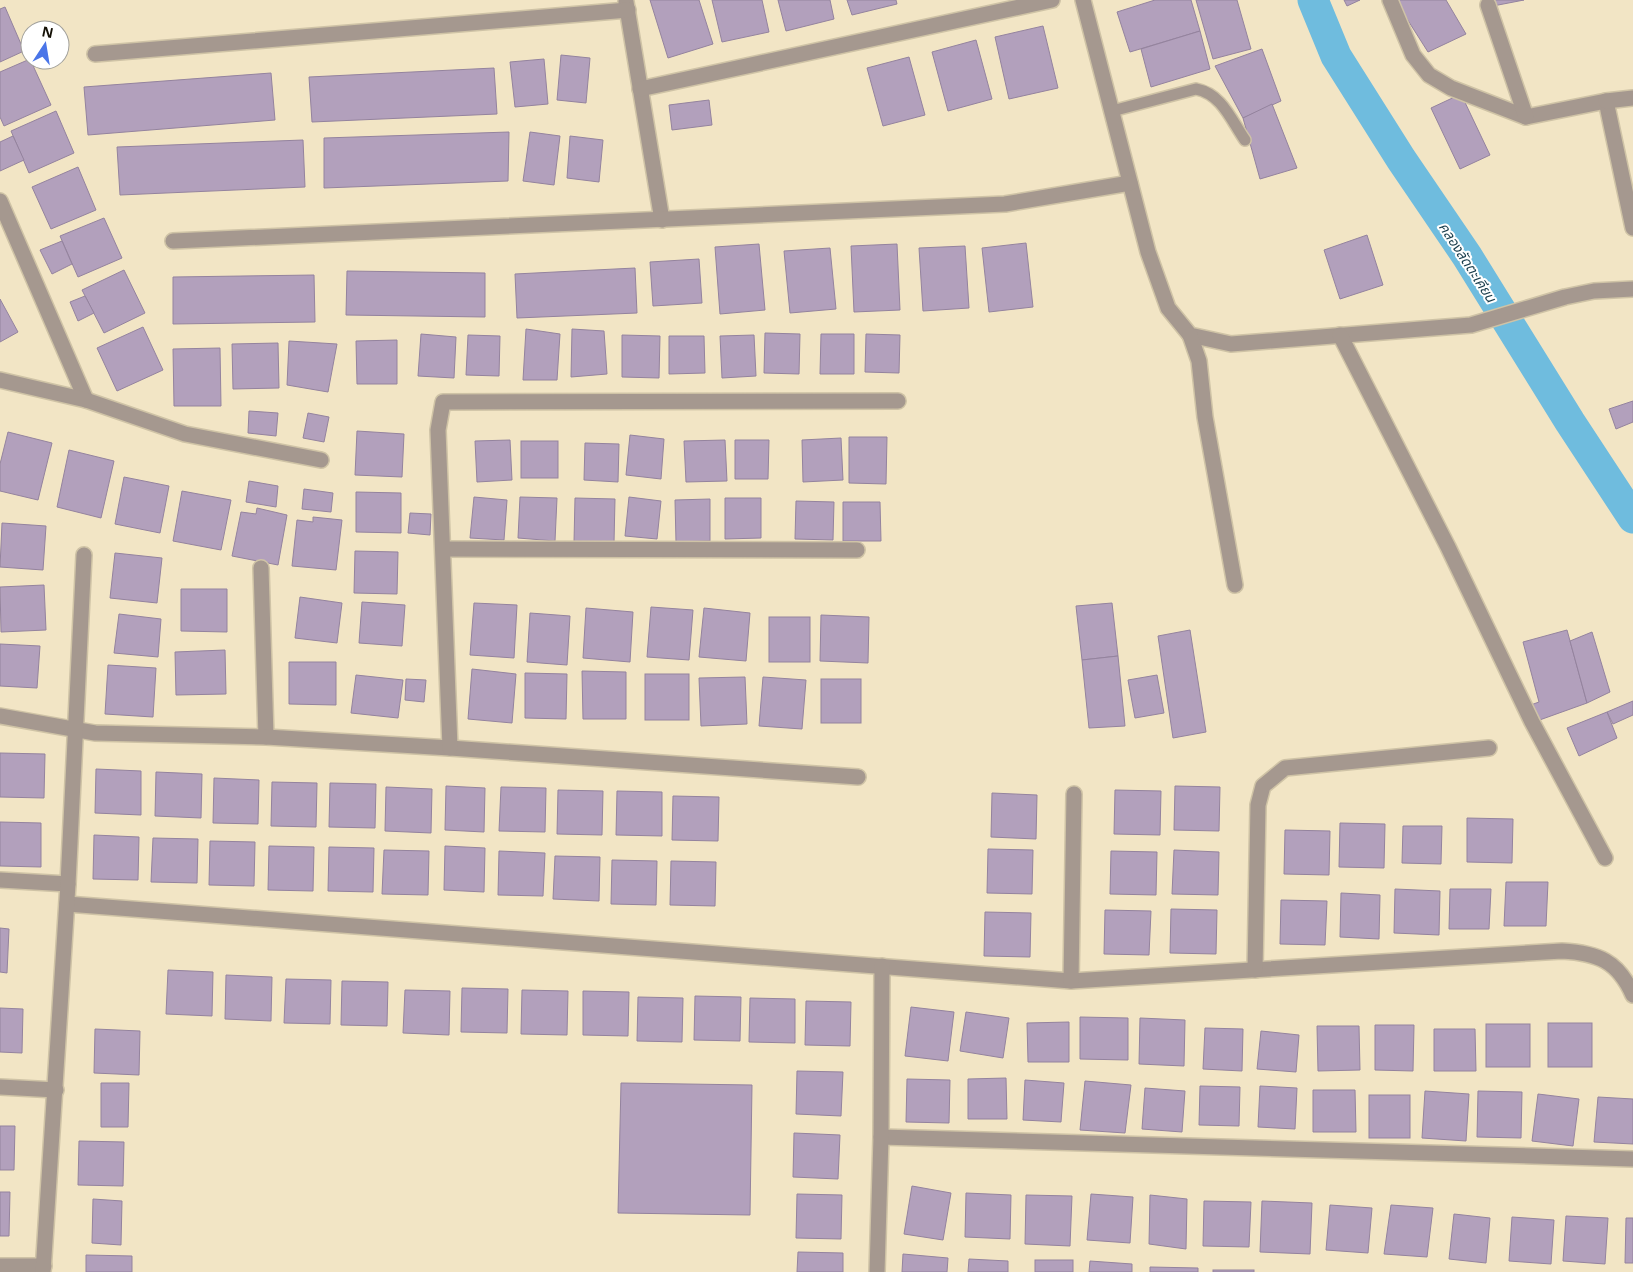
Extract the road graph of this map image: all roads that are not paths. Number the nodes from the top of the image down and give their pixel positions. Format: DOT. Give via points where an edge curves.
graph roads {
  1 [pos="1052,0"];
  2 [pos="1083,0"];
  3 [pos="1390,0"];
  4 [pos="627,5"];
  5 [pos="1488,5"];
  6 [pos="95,54"];
  7 [pos="640,89"];
  8 [pos="1633,98"];
  9 [pos="1606,101"];
  10 [pos="1112,111"];
  11 [pos="1526,117"];
  12 [pos="1244,140"];
  13 [pos="1130,183"];
  14 [pos="0,201"];
  15 [pos="662,220"];
  16 [pos="1633,228"];
  17 [pos="173,241"];
  18 [pos="1633,289"];
  19 [pos="1190,335"];
  20 [pos="1340,336"];
  21 [pos="0,380"];
  22 [pos="86,400"];
  23 [pos="898,401"];
  24 [pos="321,460"];
  25 [pos="443,549"];
  26 [pos="857,550"];
  27 [pos="84,555"];
  28 [pos="261,568"];
  29 [pos="1236,585"];
  30 [pos="0,716"];
  31 [pos="76,728"];
  32 [pos="266,737"];
  33 [pos="450,748"];
  34 [pos="1489,748"];
  35 [pos="858,777"];
  36 [pos="1074,794"];
  37 [pos="1605,858"];
  38 [pos="0,880"];
  39 [pos="68,884"];
  40 [pos="67,904"];
  41 [pos="882,966"];
  42 [pos="1255,970"];
  43 [pos="1071,981"];
  44 [pos="1633,995"];
  45 [pos="0,1087"];
  46 [pos="56,1090"];
  47 [pos="881,1137"];
  48 [pos="1633,1159"];
  49 [pos="0,1266"];
  50 [pos="44,1269"];
  51 [pos="877,1272"];
  1 -- 7 [label="street"];
  2 -- 10 [label="street"];
  3 -- 11 [label="street" via="1413,55 1429,76"];
  4 -- 6 [label="street"];
  4 -- 7 [label="street"];
  5 -- 11 [label="street"];
  7 -- 15 [label="street"];
  8 -- 9 [label="street"];
  9 -- 11 [label="street"];
  9 -- 16 [label="street"];
  10 -- 12 [label="lane" via="1196,89 1220,101"];
  10 -- 13 [label="street"];
  13 -- 15 [label="street" via="1005,204"];
  13 -- 19 [label="street" via="1148,252 1168,308"];
  14 -- 22 [label="street"];
  15 -- 17 [label="street"];
  18 -- 20 [label="street" via="1594,291 1565,297 1471,325"];
  19 -- 20 [label="street" via="1231,344"];
  19 -- 29 [label="street" via="1199,361 1205,417"];
  20 -- 37 [label="street" via="1448,547 1532,722"];
  21 -- 22 [label="street"];
  22 -- 24 [label="street" via="185,434"];
  23 -- 25 [label="street" via="443,402 438,430"];
  25 -- 26 [label="street"];
  25 -- 33 [label="street"];
  27 -- 31 [label="street"];
  28 -- 32 [label="street"];
  30 -- 31 [label="street"];
  31 -- 32 [label="street" via="95,733"];
  31 -- 39 [label="street"];
  32 -- 33 [label="street"];
  33 -- 35 [label="street"];
  34 -- 42 [label="street" via="1285,768 1263,786 1258,805"];
  36 -- 43 [label="street"];
  38 -- 39 [label="street"];
  39 -- 40 [label="street"];
  40 -- 41 [label="street"];
  40 -- 46 [label="street"];
  41 -- 43 [label="street"];
  41 -- 47 [label="street"];
  42 -- 43 [label="street"];
  42 -- 44 [label="street" via="1587,953 1608,962 1628,983"];
  45 -- 46 [label="street"];
  46 -- 50 [label="street"];
  47 -- 48 [label="street"];
  47 -- 51 [label="street"];
  49 -- 50 [label="street"];
}
